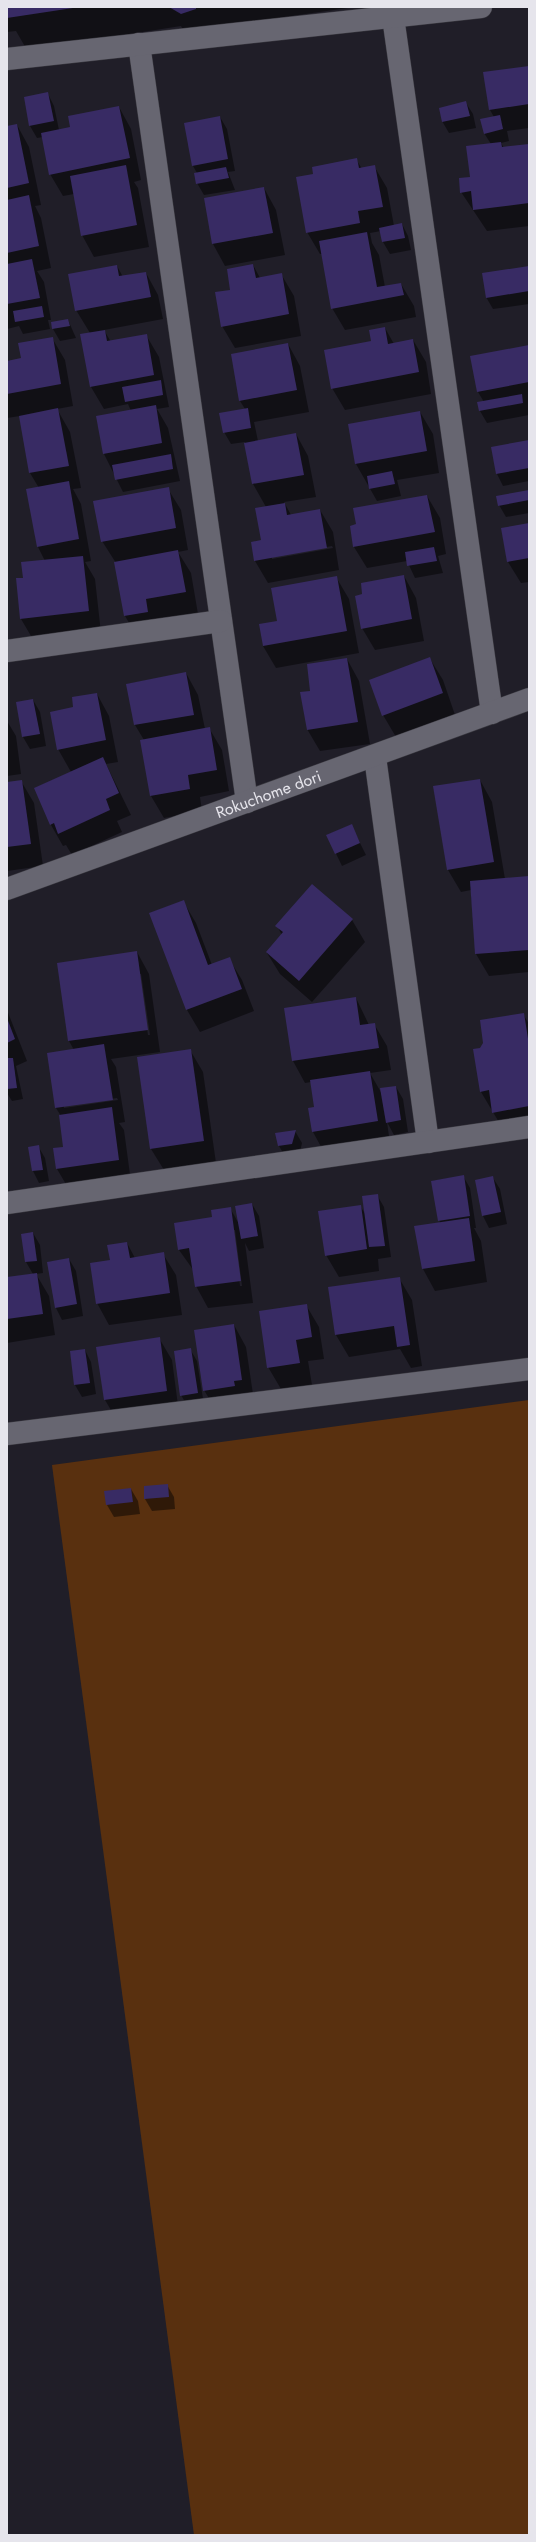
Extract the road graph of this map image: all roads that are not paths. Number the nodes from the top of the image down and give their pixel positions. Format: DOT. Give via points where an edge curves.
graph roads {
  1 [pos="481,7"];
  2 [pos="393,17"];
  3 [pos="140,44"];
  4 [pos="7,59"];
  5 [pos="221,621"];
  6 [pos="7,651"];
  7 [pos="529,699"];
  8 [pos="492,713"];
  9 [pos="375,757"];
  10 [pos="247,802"];
  11 [pos="7,889"];
  12 [pos="529,1127"];
  13 [pos="428,1142"];
  14 [pos="7,1203"];
  15 [pos="529,1369"];
  16 [pos="7,1434"];
  1 -- 2 [label="street"];
  2 -- 3 [label="street"];
  2 -- 8 [label="street"];
  3 -- 4 [label="street"];
  3 -- 5 [label="street"];
  5 -- 6 [label="street"];
  5 -- 10 [label="street"];
  7 -- 8 [label="street, Rokuchome dori"];
  8 -- 9 [label="street, Rokuchome dori"];
  9 -- 10 [label="street, Rokuchome dori"];
  9 -- 13 [label="street"];
  10 -- 11 [label="street, Rokuchome dori"];
  12 -- 13 [label="street"];
  13 -- 14 [label="street"];
  15 -- 16 [label="street"];
}
